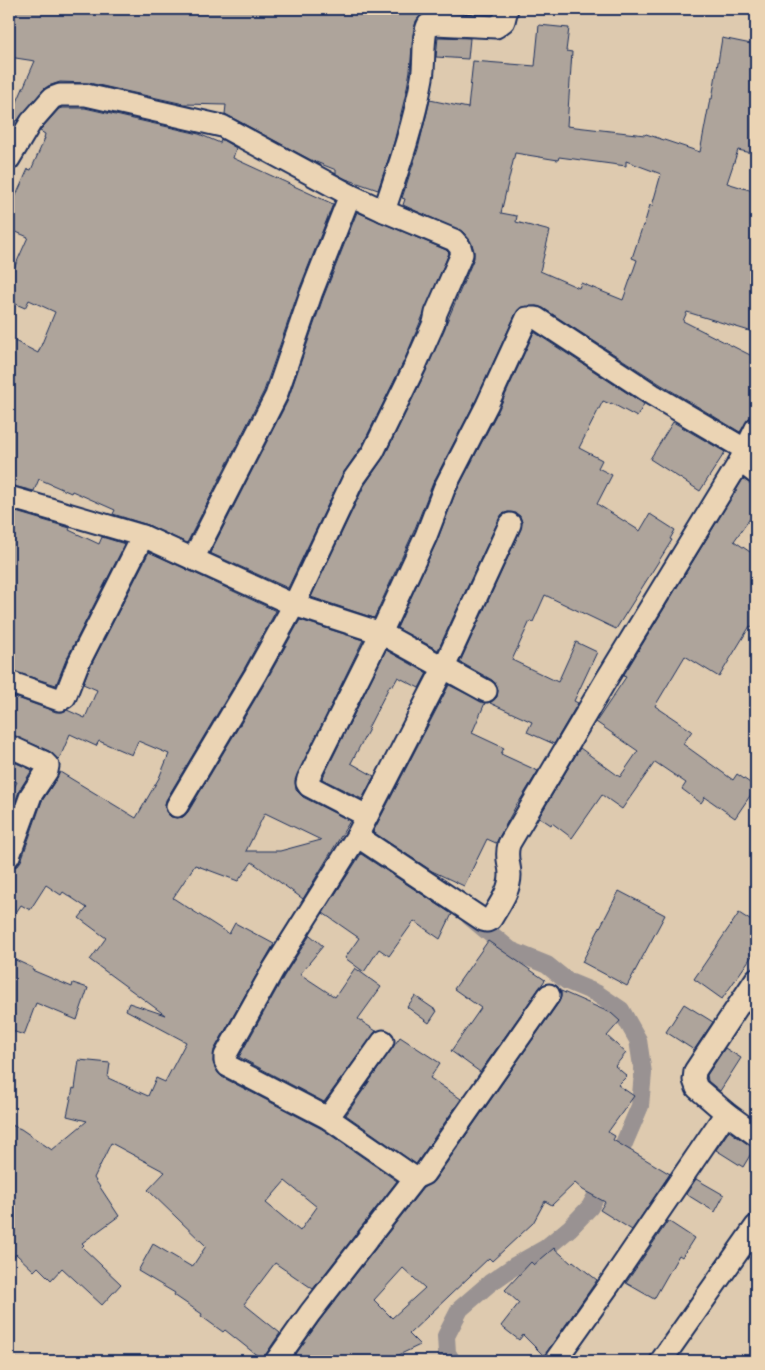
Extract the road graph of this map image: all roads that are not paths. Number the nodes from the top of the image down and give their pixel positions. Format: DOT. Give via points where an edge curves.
graph roads {
  1 [pos="506,9"];
  2 [pos="9,158"];
  3 [pos="350,195"];
  4 [pos="384,211"];
  5 [pos="756,428"];
  6 [pos="748,461"];
  7 [pos="9,497"];
  8 [pos="510,524"];
  9 [pos="143,536"];
  10 [pos="193,559"];
  11 [pos="294,605"];
  12 [pos="381,632"];
  13 [pos="444,667"];
  14 [pos="9,682"];
  15 [pos="486,691"];
  16 [pos="9,746"];
  17 [pos="177,806"];
  18 [pos="367,816"];
  19 [pos="357,836"];
  20 [pos="9,856"];
  21 [pos="756,980"];
  22 [pos="549,995"];
  23 [pos="383,1041"];
  24 [pos="726,1113"];
  25 [pos="328,1118"];
  26 [pos="756,1135"];
  27 [pos="415,1178"];
  28 [pos="756,1226"];
  29 [pos="276,1361"];
  30 [pos="555,1361"];
  31 [pos="661,1361"];
  1 -- 4 [label="street" via="504,21 496,27 428,25 413,119"];
  2 -- 3 [label="street" via="31,122 52,98 75,94 222,126"];
  3 -- 4 [label="street"];
  3 -- 10 [label="street" via="276,396"];
  4 -- 11 [label="street" via="454,240 462,254 415,366 373,452 353,480"];
  5 -- 6 [label="street"];
  6 -- 12 [label="street" via="536,318 527,318 444,489"];
  6 -- 19 [label="street" via="728,480 509,844 508,888 491,919 483,920"];
  7 -- 9 [label="street"];
  8 -- 13 [label="street"];
  9 -- 10 [label="street"];
  9 -- 14 [label="street" via="77,666 66,697 60,700"];
  10 -- 11 [label="street"];
  11 -- 12 [label="street"];
  11 -- 17 [label="street"];
  12 -- 13 [label="street"];
  12 -- 18 [label="street" via="307,784"];
  13 -- 15 [label="street"];
  13 -- 18 [label="street"];
  16 -- 20 [label="street" via="48,766 31,795"];
  18 -- 19 [label="street"];
  19 -- 25 [label="street" via="273,970 225,1056 228,1066"];
  21 -- 24 [label="street" via="695,1071 697,1088"];
  22 -- 27 [label="street" via="424,1174"];
  23 -- 25 [label="street"];
  24 -- 26 [label="street"];
  24 -- 30 [label="street"];
  25 -- 27 [label="street"];
  27 -- 29 [label="street"];
  28 -- 31 [label="street"];
}
